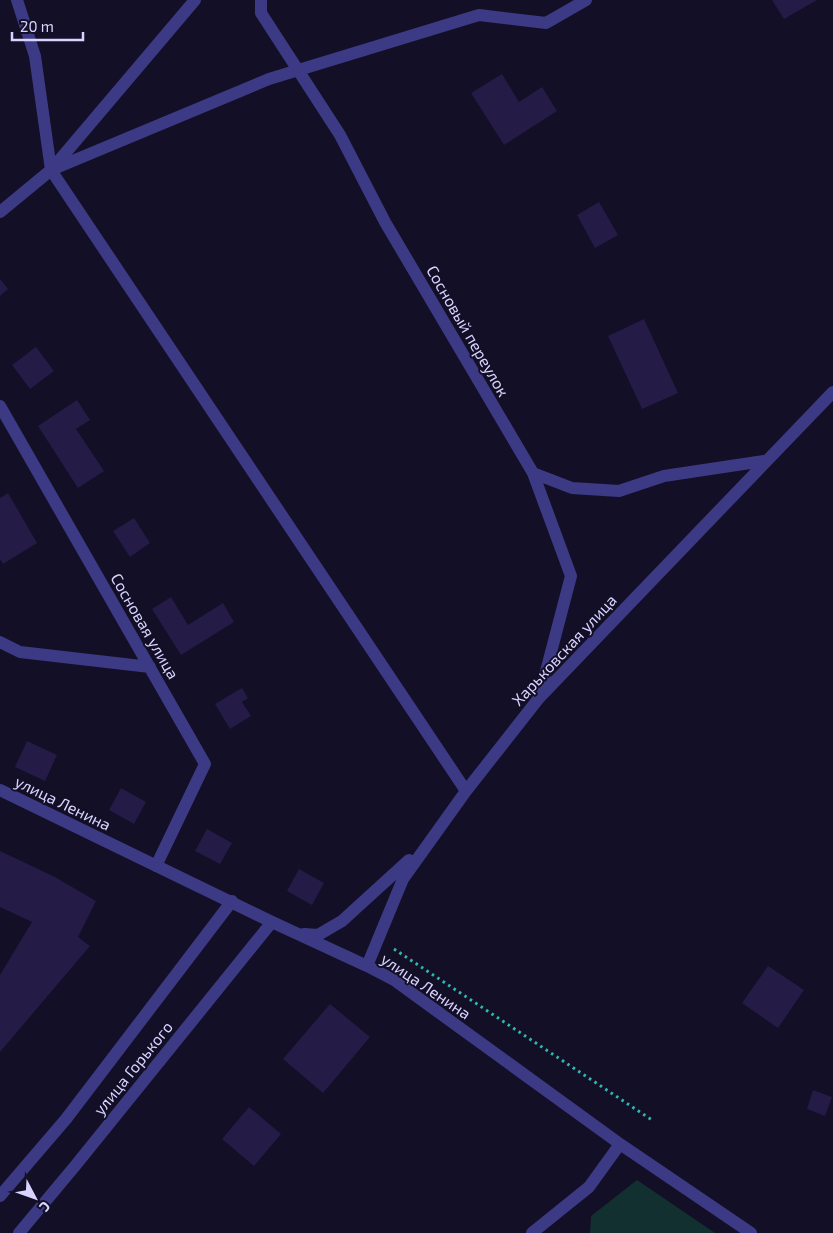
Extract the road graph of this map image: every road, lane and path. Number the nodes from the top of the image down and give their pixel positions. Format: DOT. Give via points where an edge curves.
graph roads {
  1 [pos="18,0"];
  2 [pos="195,0"];
  3 [pos="261,0"];
  4 [pos="586,0"];
  5 [pos="298,70"];
  6 [pos="51,170"];
  7 [pos="0,212"];
  8 [pos="833,392"];
  9 [pos="0,406"];
  10 [pos="764,462"];
  11 [pos="533,473"];
  12 [pos="0,642"];
  13 [pos="150,667"];
  14 [pos="539,698"];
  15 [pos="0,790"];
  16 [pos="466,791"];
  17 [pos="431,840"];
  18 [pos="156,866"];
  19 [pos="232,901"];
  20 [pos="272,922"];
  21 [pos="296,934"];
  22 [pos="378,939"];
  23 [pos="367,966"];
  24 [pos="652,1120"];
  25 [pos="620,1144"];
  26 [pos="0,1196"];
  27 [pos="19,1233"];
  28 [pos="532,1233"];
  29 [pos="751,1233"];
  1 -- 6 [label="street" via="35,56"];
  2 -- 6 [label="street"];
  3 -- 5 [label="street, Сосновый переулок" via="261,13"];
  4 -- 5 [label="street" via="546,23 479,15"];
  5 -- 6 [label="street"];
  5 -- 11 [label="street, Сосновый переулок" via="340,135 385,222"];
  6 -- 7 [label="street"];
  6 -- 16 [label="street"];
  8 -- 10 [label="street, Харьковская улица"];
  9 -- 13 [label="street, Сосновая улица"];
  10 -- 11 [label="street" via="664,476 619,491 572,488"];
  10 -- 14 [label="street, Харьковская улица"];
  11 -- 14 [label="street, Сосновый переулок" via="571,576"];
  12 -- 13 [label="street" via="20,652"];
  13 -- 18 [label="street, Сосновая улица" via="205,764"];
  14 -- 16 [label="street, Харьковская улица"];
  15 -- 18 [label="street, улица Ленина"];
  16 -- 17 [label="street, Харьковская улица"];
  17 -- 21 [label="street" via="342,921 318,935"];
  17 -- 22 [label="street, Харьковская улица" via="403,879"];
  18 -- 19 [label="street, улица Ленина"];
  19 -- 20 [label="street, улица Ленина"];
  19 -- 26 [label="street, улица Горького" via="66,1119"];
  20 -- 21 [label="street, улица Ленина"];
  20 -- 27 [label="street, улица Горького"];
  21 -- 23 [label="street, улица Ленина"];
  22 -- 23 [label="street, Харьковская улица"];
  22 -- 24 [label="path"];
  23 -- 25 [label="street, улица Ленина" via="394,980"];
  25 -- 28 [label="street" via="589,1187"];
  25 -- 29 [label="street, улица Ленина"];
}
